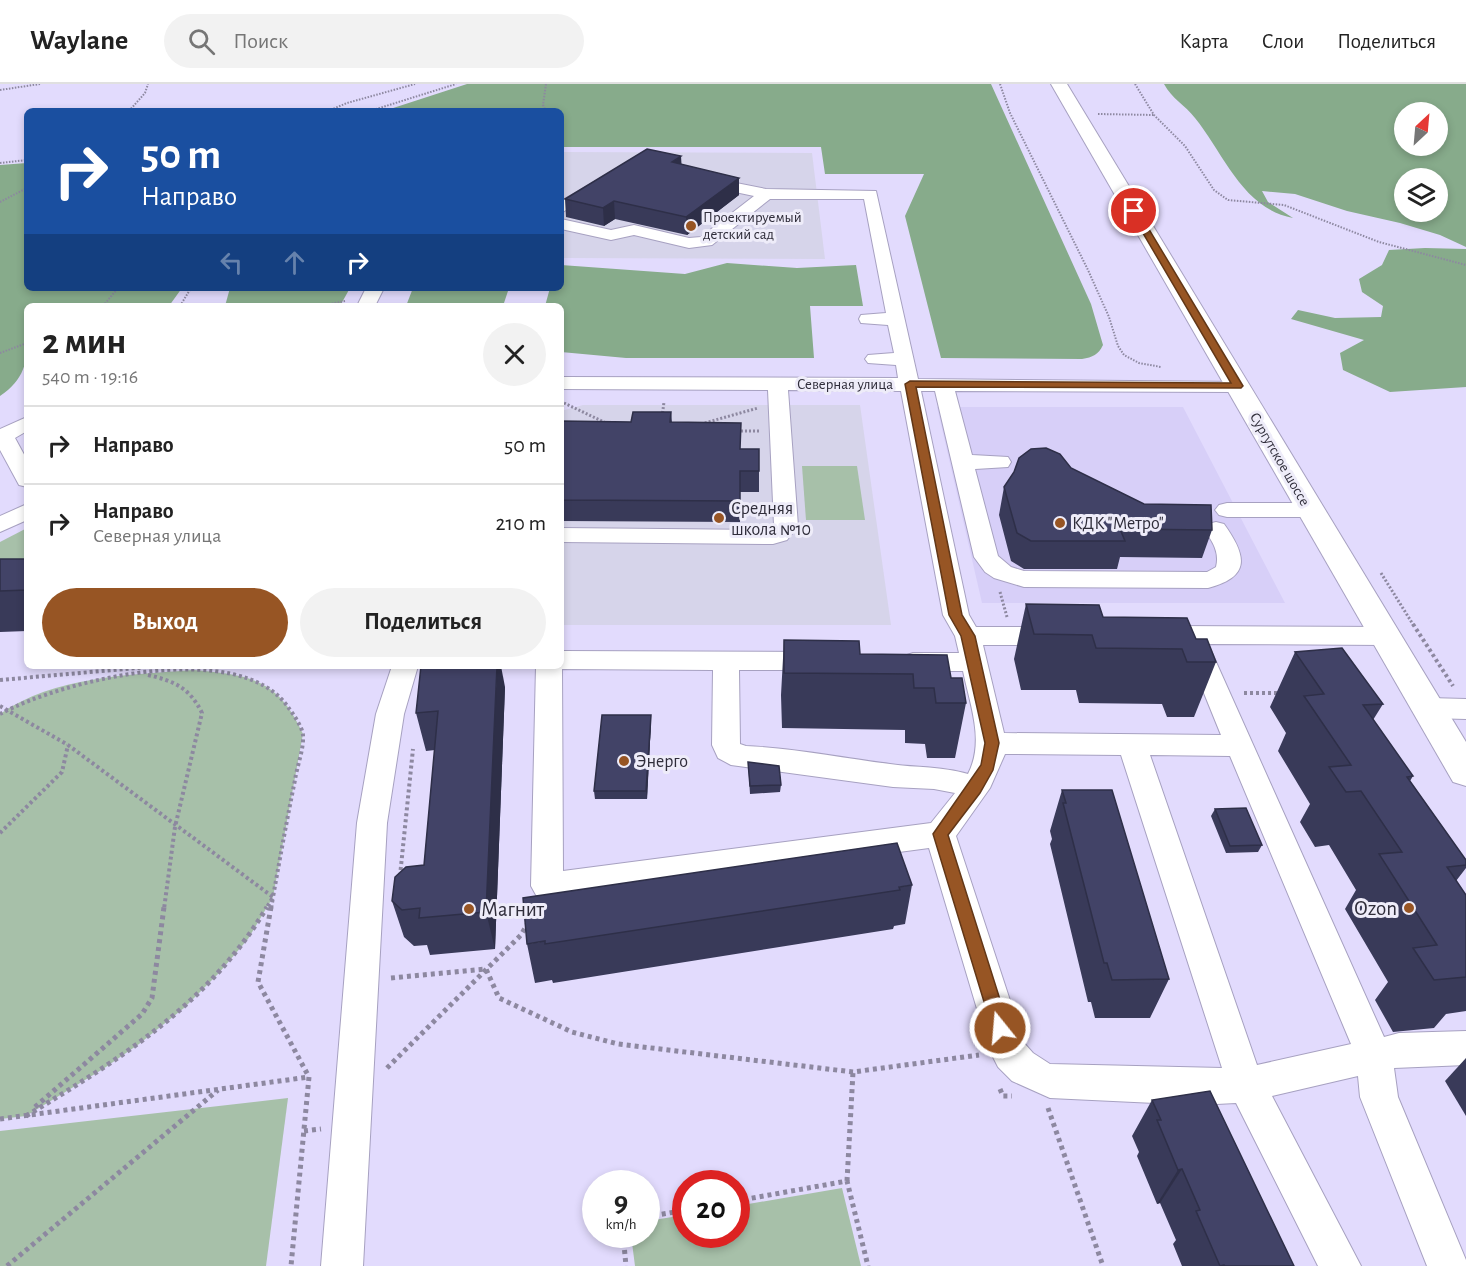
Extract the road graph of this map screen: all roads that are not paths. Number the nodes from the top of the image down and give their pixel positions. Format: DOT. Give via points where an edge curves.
graph roads {
  1 [pos="1059,84"];
  2 [pos="697,170"];
  3 [pos="609,178"];
  4 [pos="564,194"];
  5 [pos="583,194"];
  6 [pos="766,194"];
  7 [pos="564,206"];
  8 [pos="564,225"];
  9 [pos="868,319"];
  10 [pos="896,319"];
  11 [pos="875,359"];
  12 [pos="905,359"];
  13 [pos="777,383"];
  14 [pos="910,384"];
  15 [pos="943,384"];
  16 [pos="1238,386"];
  17 [pos="564,392"];
  18 [pos="24,426"];
  19 [pos="8,439"];
  20 [pos="962,462"];
  21 [pos="1000,462"];
  22 [pos="24,474"];
  23 [pos="1310,510"];
  24 [pos="24,513"];
  25 [pos="0,525"];
  26 [pos="564,536"];
  27 [pos="1147,635"];
  28 [pos="1192,635"];
  29 [pos="1080,636"];
  30 [pos="1303,636"];
  31 [pos="1385,636"];
  32 [pos="971,649"];
  33 [pos="564,660"];
  34 [pos="726,661"];
  35 [pos="844,661"];
  36 [pos="891,662"];
  37 [pos="1318,664"];
  38 [pos="404,669"];
  39 [pos="549,669"];
  40 [pos="1429,708"];
  41 [pos="1466,709"];
  42 [pos="992,743"];
  43 [pos="1132,745"];
  44 [pos="1240,746"];
  45 [pos="1466,772"];
  46 [pos="974,789"];
  47 [pos="940,834"];
  48 [pos="1466,1048"];
  49 [pos="1374,1055"];
  50 [pos="1246,1085"];
  51 [pos="342,1266"];
  52 [pos="1340,1266"];
  53 [pos="1448,1266"];
  1 -- 16 [label="main road, Сургутское шоссе"];
  2 -- 6 [label="street" via="707,172 707,182"];
  3 -- 5 [label="street"];
  4 -- 5 [label="street"];
  5 -- 7 [label="street"];
  6 -- 8 [label="street" via="706,241 689,243 634,230 611,235"];
  6 -- 10 [label="street" via="876,188"];
  9 -- 10 [label="street"];
  10 -- 12 [label="street"];
  11 -- 12 [label="street"];
  12 -- 14 [label="street"];
  13 -- 14 [label="street, Северная улица"];
  13 -- 17 [label="street, Северная улица"];
  13 -- 26 [label="street" via="786,526 780,535"];
  14 -- 15 [label="street, Северная улица"];
  14 -- 32 [label="street" via="956,615"];
  15 -- 16 [label="street, Северная улица"];
  15 -- 20 [label="street"];
  16 -- 23 [label="main road, Сургутское шоссе"];
  18 -- 19 [label="street"];
  19 -- 22 [label="street"];
  20 -- 21 [label="street"];
  20 -- 23 [label="street" via="986,557 992,567 1011,577 1219,578 1227,573 1231,563 1222,520"];
  23 -- 31 [label="main road, Сургутское шоссе"];
  24 -- 25 [label="street"];
  27 -- 28 [label="street"];
  28 -- 30 [label="street"];
  28 -- 44 [label="street"];
  29 -- 32 [label="street"];
  30 -- 31 [label="street"];
  30 -- 37 [label="street"];
  31 -- 40 [label="main road, Сургутское шоссе"];
  32 -- 36 [label="street"];
  32 -- 42 [label="street"];
  33 -- 34 [label="street"];
  34 -- 35 [label="street"];
  34 -- 46 [label="street" via="726,745 733,754 894,776 947,778"];
  38 -- 51 [label="street" via="390,714 372,824"];
  39 -- 47 [label="street" via="547,886"];
  40 -- 41 [label="street"];
  40 -- 45 [label="main road, Сургутское шоссе"];
  42 -- 43 [label="street"];
  42 -- 46 [label="street" via="988,766"];
  43 -- 44 [label="street"];
  43 -- 50 [label="street"];
  44 -- 49 [label="street"];
  46 -- 47 [label="street"];
  47 -- 50 [label="street" via="1007,1049 1029,1074 1050,1081"];
  48 -- 49 [label="street" via="1399,1050"];
  49 -- 50 [label="street"];
  49 -- 53 [label="street" via="1379,1097"];
  50 -- 52 [label="street"];
}
